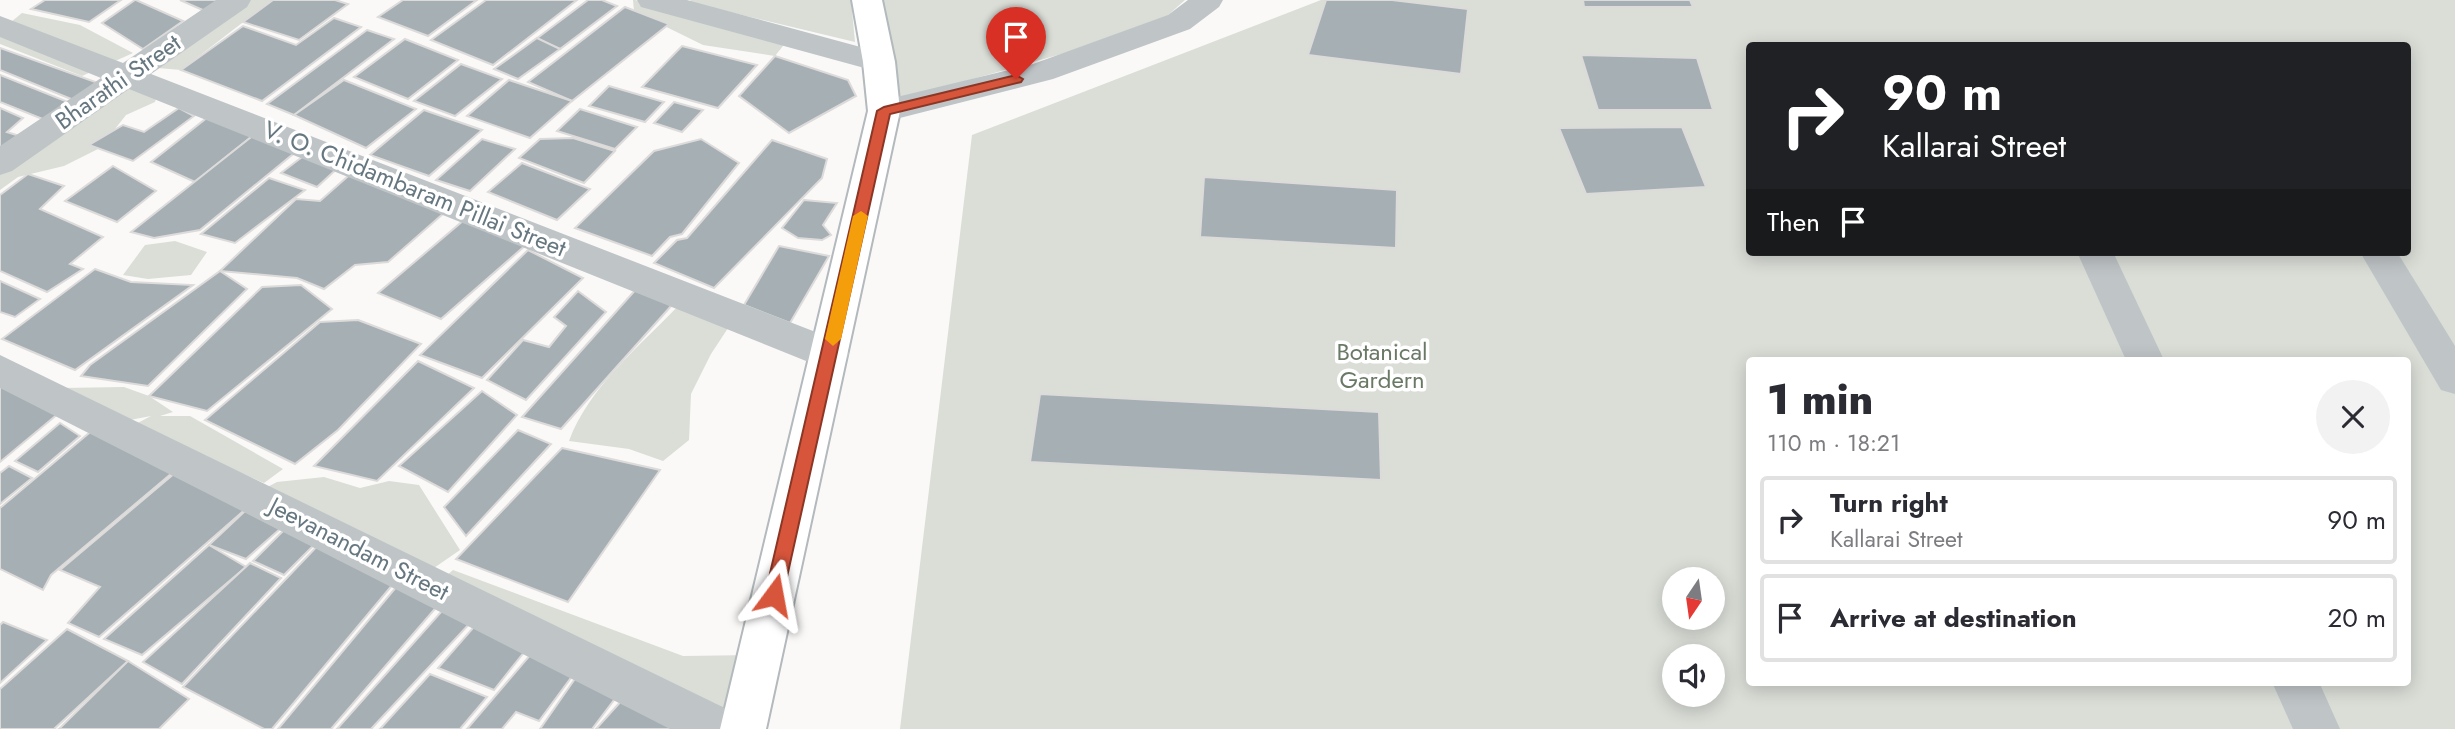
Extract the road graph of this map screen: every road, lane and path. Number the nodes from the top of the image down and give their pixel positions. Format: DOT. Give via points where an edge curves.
graph roads {
  1 [pos="236,0"];
  2 [pos="652,0"];
  3 [pos="867,0"];
  4 [pos="1208,0"];
  5 [pos="0,26"];
  6 [pos="879,62"];
  7 [pos="128,75"];
  8 [pos="884,111"];
  9 [pos="0,163"];
  10 [pos="2097,256"];
  11 [pos="2380,256"];
  12 [pos="830,354"];
  13 [pos="2144,357"];
  14 [pos="0,370"];
  15 [pos="2455,379"];
  16 [pos="2297,686"];
  17 [pos="718,729"];
  18 [pos="743,729"];
  19 [pos="2317,729"];
  1 -- 7 [label="street, Bharathi Street"];
  2 -- 6 [label="street"];
  3 -- 6 [label="main road"];
  4 -- 8 [label="street" via="1178,22 1042,72"];
  5 -- 7 [label="street, V. O. Chidambaram Pillai Street"];
  6 -- 8 [label="main road"];
  7 -- 9 [label="street, Bharathi Street"];
  7 -- 12 [label="street, V. O. Chidambaram Pillai Street"];
  8 -- 12 [label="main road"];
  10 -- 13 [label="street"];
  11 -- 15 [label="street"];
  12 -- 18 [label="main road"];
  14 -- 17 [label="street, Jeevanandam Street"];
  16 -- 19 [label="street"];
}
